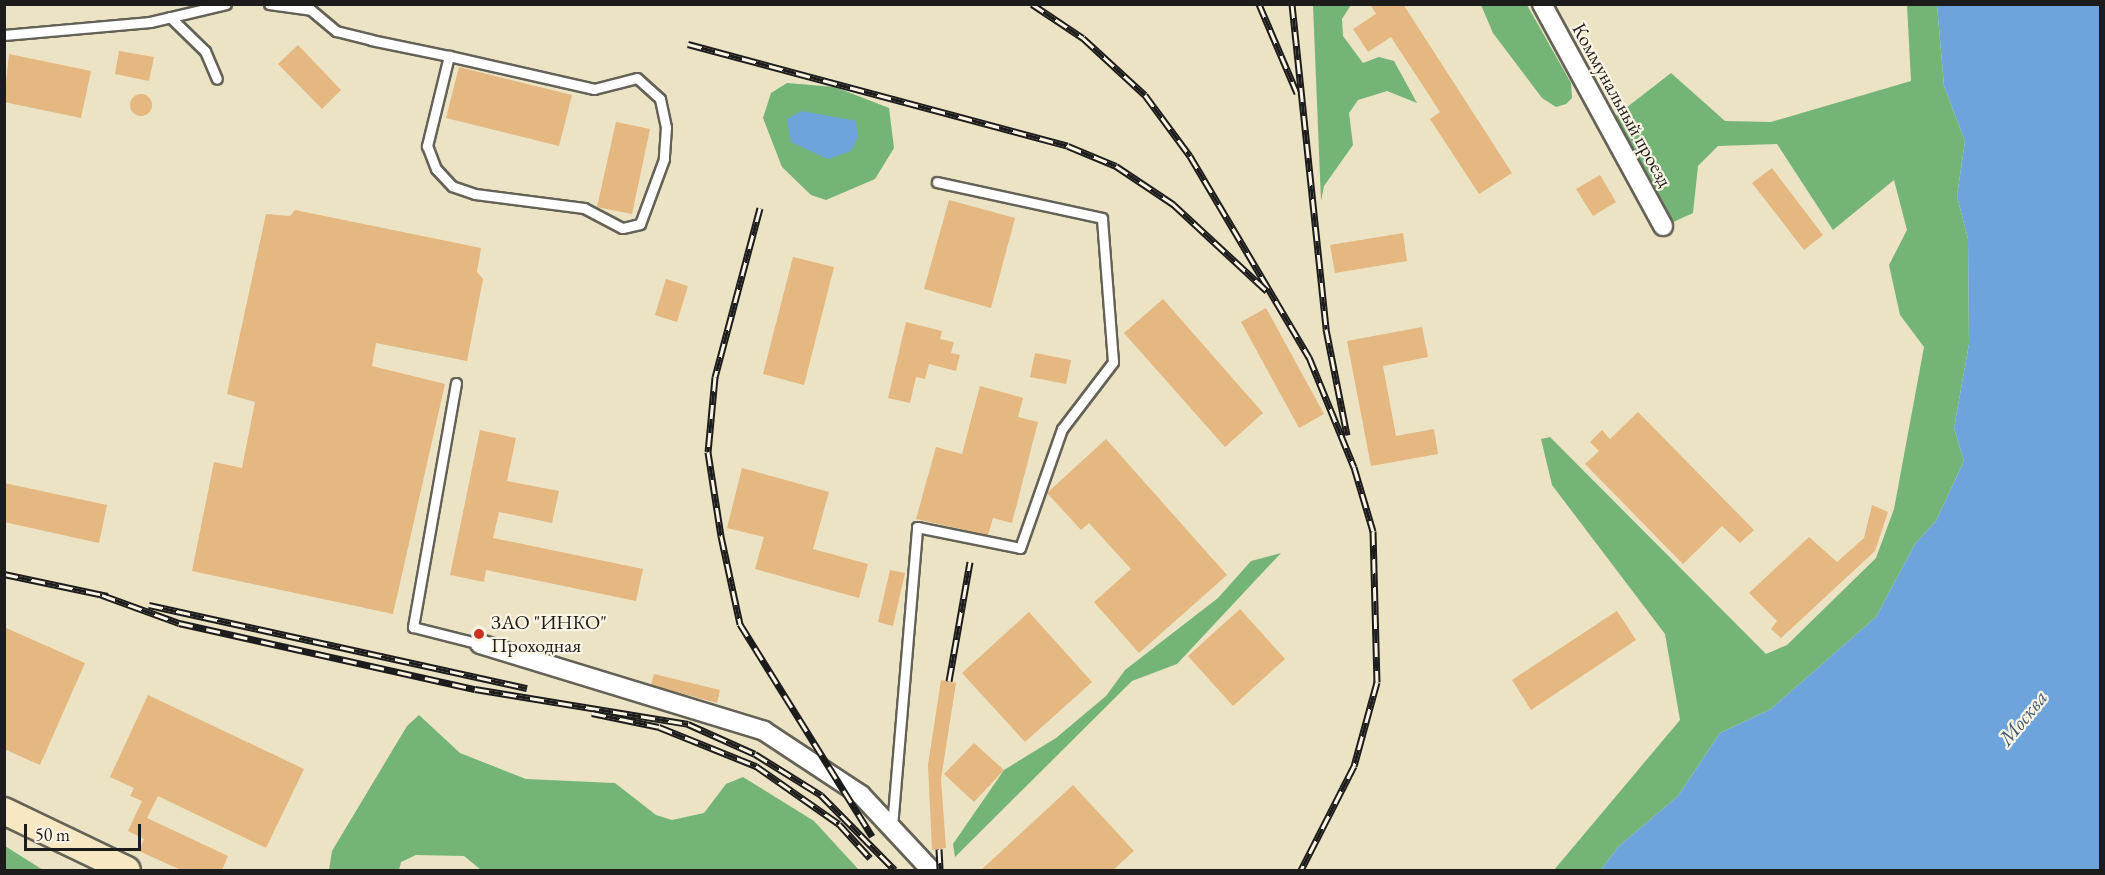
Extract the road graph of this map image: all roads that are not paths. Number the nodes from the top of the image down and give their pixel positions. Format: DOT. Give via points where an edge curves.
graph roads {
  1 [pos="226,4"];
  2 [pos="269,4"];
  3 [pos="1542,4"];
  4 [pos="170,17"];
  5 [pos="4,35"];
  6 [pos="450,56"];
  7 [pos="217,79"];
  8 [pos="937,182"];
  9 [pos="1663,226"];
  10 [pos="456,383"];
  11 [pos="480,644"];
  12 [pos="4,812"];
  13 [pos="892,827"];
  14 [pos="128,870"];
  15 [pos="931,870"];
  1 -- 4 [label="lane"];
  2 -- 6 [label="lane" via="311,10 336,31"];
  3 -- 9 [label="street, Коммунальный проезд"];
  4 -- 5 [label="lane"];
  4 -- 7 [label="lane" via="205,51"];
  6 -- 6 [label="lane" via="427,146 436,169 452,186 584,208 622,228 640,224 664,159 666,127 660,99 637,78 594,89"];
  8 -- 13 [label="lane" via="1102,218 1113,362 1062,429 1020,548 917,527"];
  10 -- 11 [label="lane" via="413,627"];
  11 -- 13 [label="street" via="764,732 852,788"];
  12 -- 14 [label="street"];
  13 -- 15 [label="street"];
}
